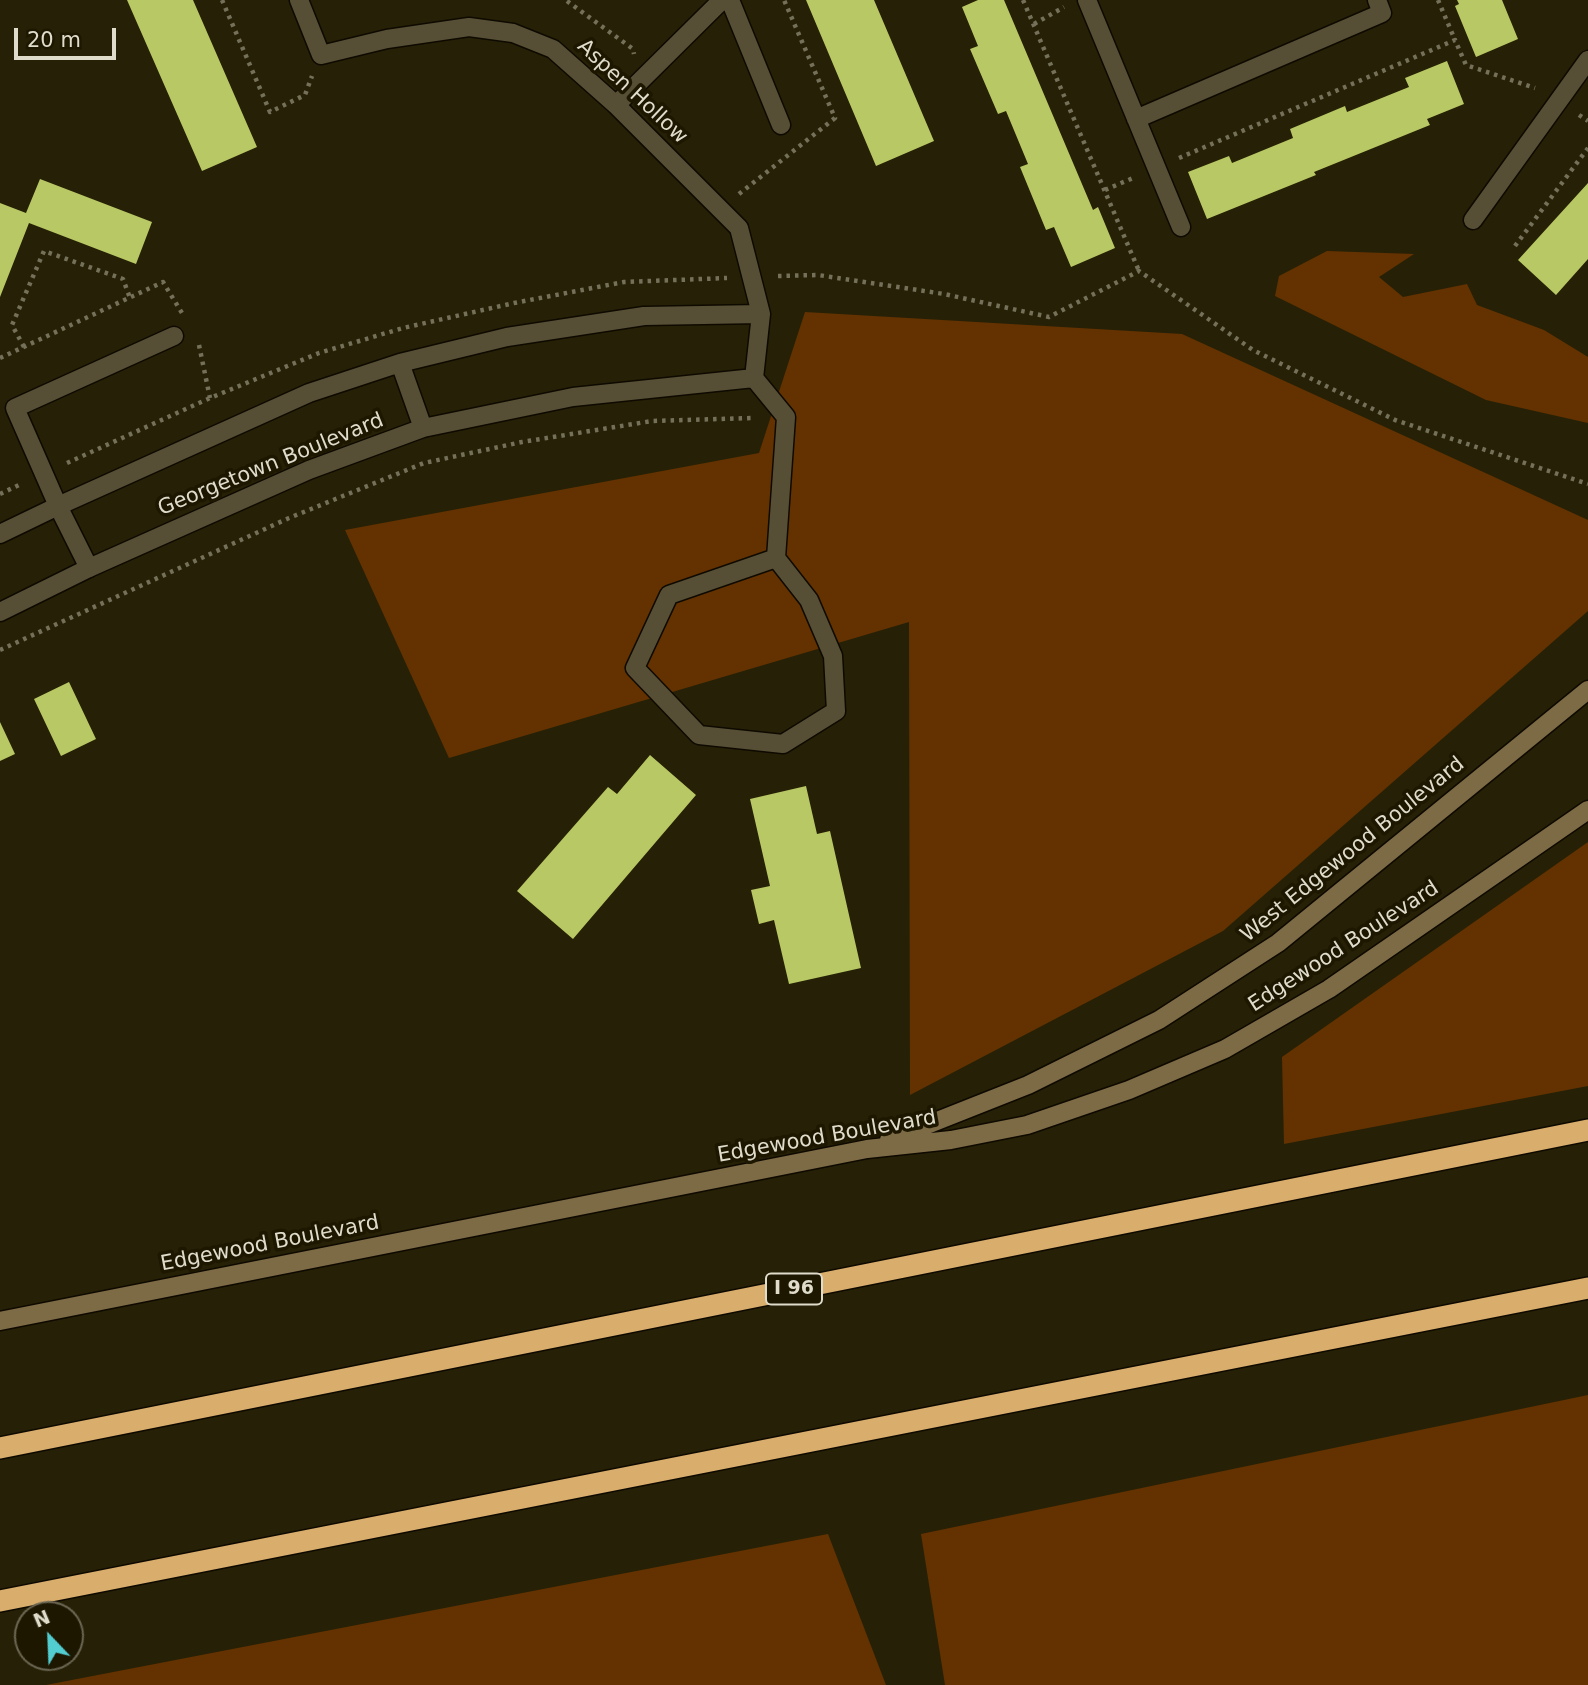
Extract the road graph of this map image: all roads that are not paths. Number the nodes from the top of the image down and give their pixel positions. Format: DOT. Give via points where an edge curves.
graph roads {
  1 [pos="299,0"];
  2 [pos="722,0"];
  3 [pos="730,0"];
  4 [pos="1087,0"];
  5 [pos="1377,0"];
  6 [pos="1588,60"];
  7 [pos="616,105"];
  8 [pos="1136,119"];
  9 [pos="781,125"];
  10 [pos="1473,220"];
  11 [pos="1181,227"];
  12 [pos="761,314"];
  13 [pos="174,336"];
  14 [pos="401,363"];
  15 [pos="754,378"];
  16 [pos="422,428"];
  17 [pos="58,506"];
  18 [pos="0,534"];
  19 [pos="776,558"];
  20 [pos="89,568"];
  21 [pos="0,612"];
  22 [pos="1588,690"];
  23 [pos="1588,810"];
  24 [pos="1588,1130"];
  25 [pos="867,1149"];
  26 [pos="1588,1288"];
  27 [pos="0,1321"];
  28 [pos="0,1448"];
  29 [pos="0,1601"];
  1 -- 7 [label="street, Aspen Hollow" via="321,55 469,27 513,33 553,49"];
  2 -- 7 [label="street"];
  3 -- 9 [label="street"];
  4 -- 8 [label="street"];
  5 -- 8 [label="street" via="1382,13"];
  6 -- 10 [label="street"];
  7 -- 12 [label="street, Aspen Hollow" via="739,228"];
  8 -- 11 [label="street"];
  12 -- 14 [label="street" via="644,316 507,337"];
  12 -- 15 [label="street"];
  13 -- 17 [label="street" via="15,408"];
  14 -- 16 [label="street"];
  14 -- 17 [label="street" via="309,393"];
  15 -- 16 [label="street, Georgetown Boulevard" via="573,397"];
  15 -- 19 [label="street" via="786,417"];
  16 -- 20 [label="street, Georgetown Boulevard" via="309,470"];
  17 -- 18 [label="street"];
  17 -- 20 [label="street"];
  19 -- 19 [label="street" via="669,595 635,668 699,735 783,744 836,711 833,656 809,600"];
  20 -- 21 [label="street, Georgetown Boulevard"];
  22 -- 25 [label="street, West Edgewood Boulevard" via="1278,943 1159,1020 1028,1085"];
  23 -- 25 [label="street, Edgewood Boulevard" via="1329,989 1225,1049 1129,1090 1027,1125 951,1140"];
  24 -- 28 [label="highway, I 96"];
  25 -- 27 [label="street, Edgewood Boulevard"];
  26 -- 29 [label="highway"];
}
